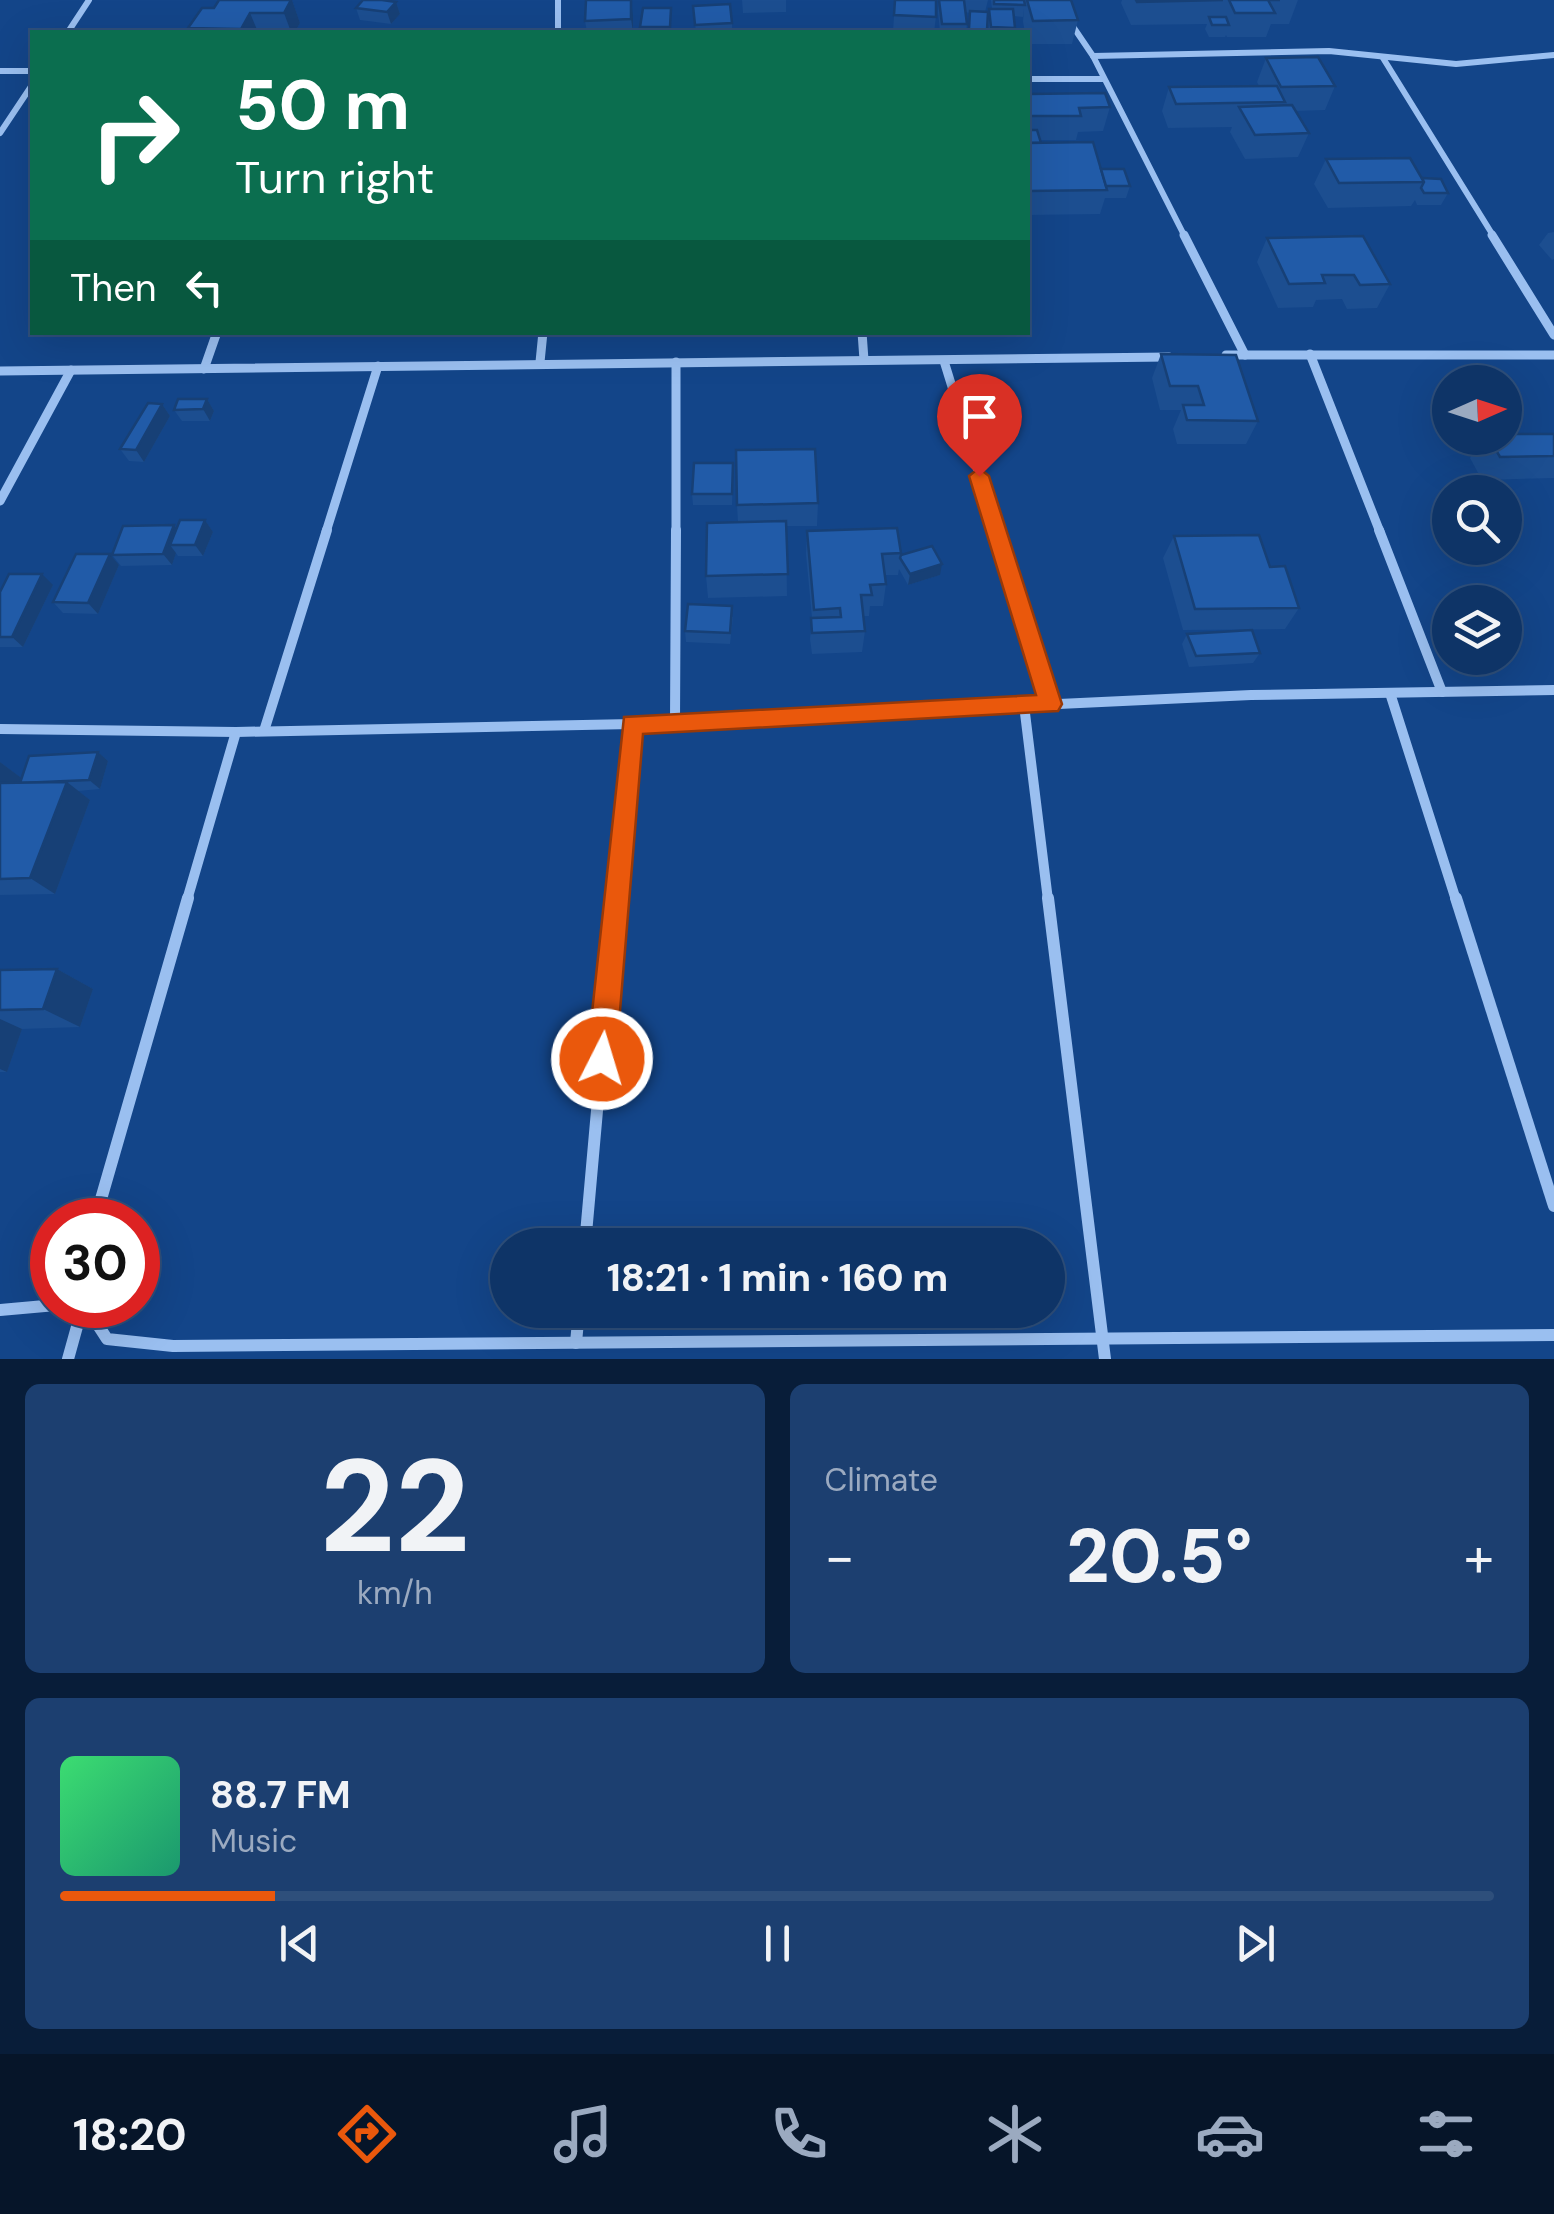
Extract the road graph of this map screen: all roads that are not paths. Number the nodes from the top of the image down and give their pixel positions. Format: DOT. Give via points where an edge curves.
graph roads {
  1 [pos="89,0"];
  2 [pos="558,0"];
  3 [pos="1055,0"];
  4 [pos="69,30"];
  5 [pos="558,30"];
  6 [pos="1554,55"];
  7 [pos="1093,56"];
  8 [pos="1383,58"];
  9 [pos="0,71"];
  10 [pos="30,71"];
  11 [pos="1030,79"];
  12 [pos="1104,79"];
  13 [pos="30,88"];
  14 [pos="0,133"];
  15 [pos="216,335"];
  16 [pos="543,335"];
  17 [pos="862,335"];
  18 [pos="1554,335"];
  19 [pos="1310,354"];
  20 [pos="1245,355"];
  21 [pos="1554,355"];
  22 [pos="1188,356"];
  23 [pos="1207,356"];
  24 [pos="864,360"];
  25 [pos="944,361"];
  26 [pos="540,362"];
  27 [pos="676,362"];
  28 [pos="378,366"];
  29 [pos="204,368"];
  30 [pos="71,370"];
  31 [pos="0,371"];
  32 [pos="0,501"];
  33 [pos="1554,690"];
  34 [pos="1442,692"];
  35 [pos="1390,693"];
  36 [pos="1050,704"];
  37 [pos="1024,705"];
  38 [pos="675,721"];
  39 [pos="632,724"];
  40 [pos="0,729"];
  41 [pos="264,731"];
  42 [pos="236,732"];
  43 [pos="101,1198"];
  44 [pos="1554,1206"];
  45 [pos="586,1228"];
  46 [pos="30,1307"];
  47 [pos="0,1310"];
  48 [pos="77,1328"];
  49 [pos="98,1328"];
  50 [pos="577,1328"];
  51 [pos="1554,1336"];
  52 [pos="1104,1338"];
  53 [pos="576,1342"];
  54 [pos="68,1359"];
  55 [pos="1105,1359"];
  1 -- 4 [label="street"];
  2 -- 5 [label="street"];
  3 -- 7 [label="street"];
  6 -- 8 [label="street" via="1456,64"];
  7 -- 8 [label="street" via="1329,51"];
  7 -- 12 [label="street"];
  8 -- 18 [label="street"];
  9 -- 10 [label="street"];
  11 -- 12 [label="street"];
  12 -- 20 [label="street"];
  13 -- 14 [label="street"];
  15 -- 29 [label="street"];
  16 -- 26 [label="street"];
  17 -- 24 [label="street"];
  19 -- 20 [label="street"];
  19 -- 21 [label="street"];
  19 -- 34 [label="street"];
  20 -- 23 [label="street"];
  22 -- 25 [label="street"];
  24 -- 25 [label="street"];
  24 -- 27 [label="street"];
  25 -- 36 [label="street"];
  26 -- 27 [label="street"];
  26 -- 28 [label="street"];
  27 -- 38 [label="street"];
  28 -- 29 [label="street"];
  28 -- 41 [label="street"];
  29 -- 30 [label="street"];
  30 -- 31 [label="street"];
  30 -- 32 [label="street"];
  33 -- 34 [label="street"];
  34 -- 35 [label="street"];
  35 -- 36 [label="street"];
  35 -- 44 [label="street"];
  36 -- 37 [label="street"];
  37 -- 38 [label="street"];
  37 -- 52 [label="street"];
  38 -- 39 [label="street"];
  39 -- 41 [label="street"];
  39 -- 45 [label="street"];
  40 -- 42 [label="street"];
  41 -- 42 [label="street"];
  42 -- 43 [label="street"];
  46 -- 47 [label="street"];
  48 -- 54 [label="street"];
  49 -- 53 [label="street" via="106,1340 173,1346"];
  50 -- 53 [label="street"];
  51 -- 52 [label="street"];
  52 -- 53 [label="street"];
  52 -- 55 [label="street"];
}
